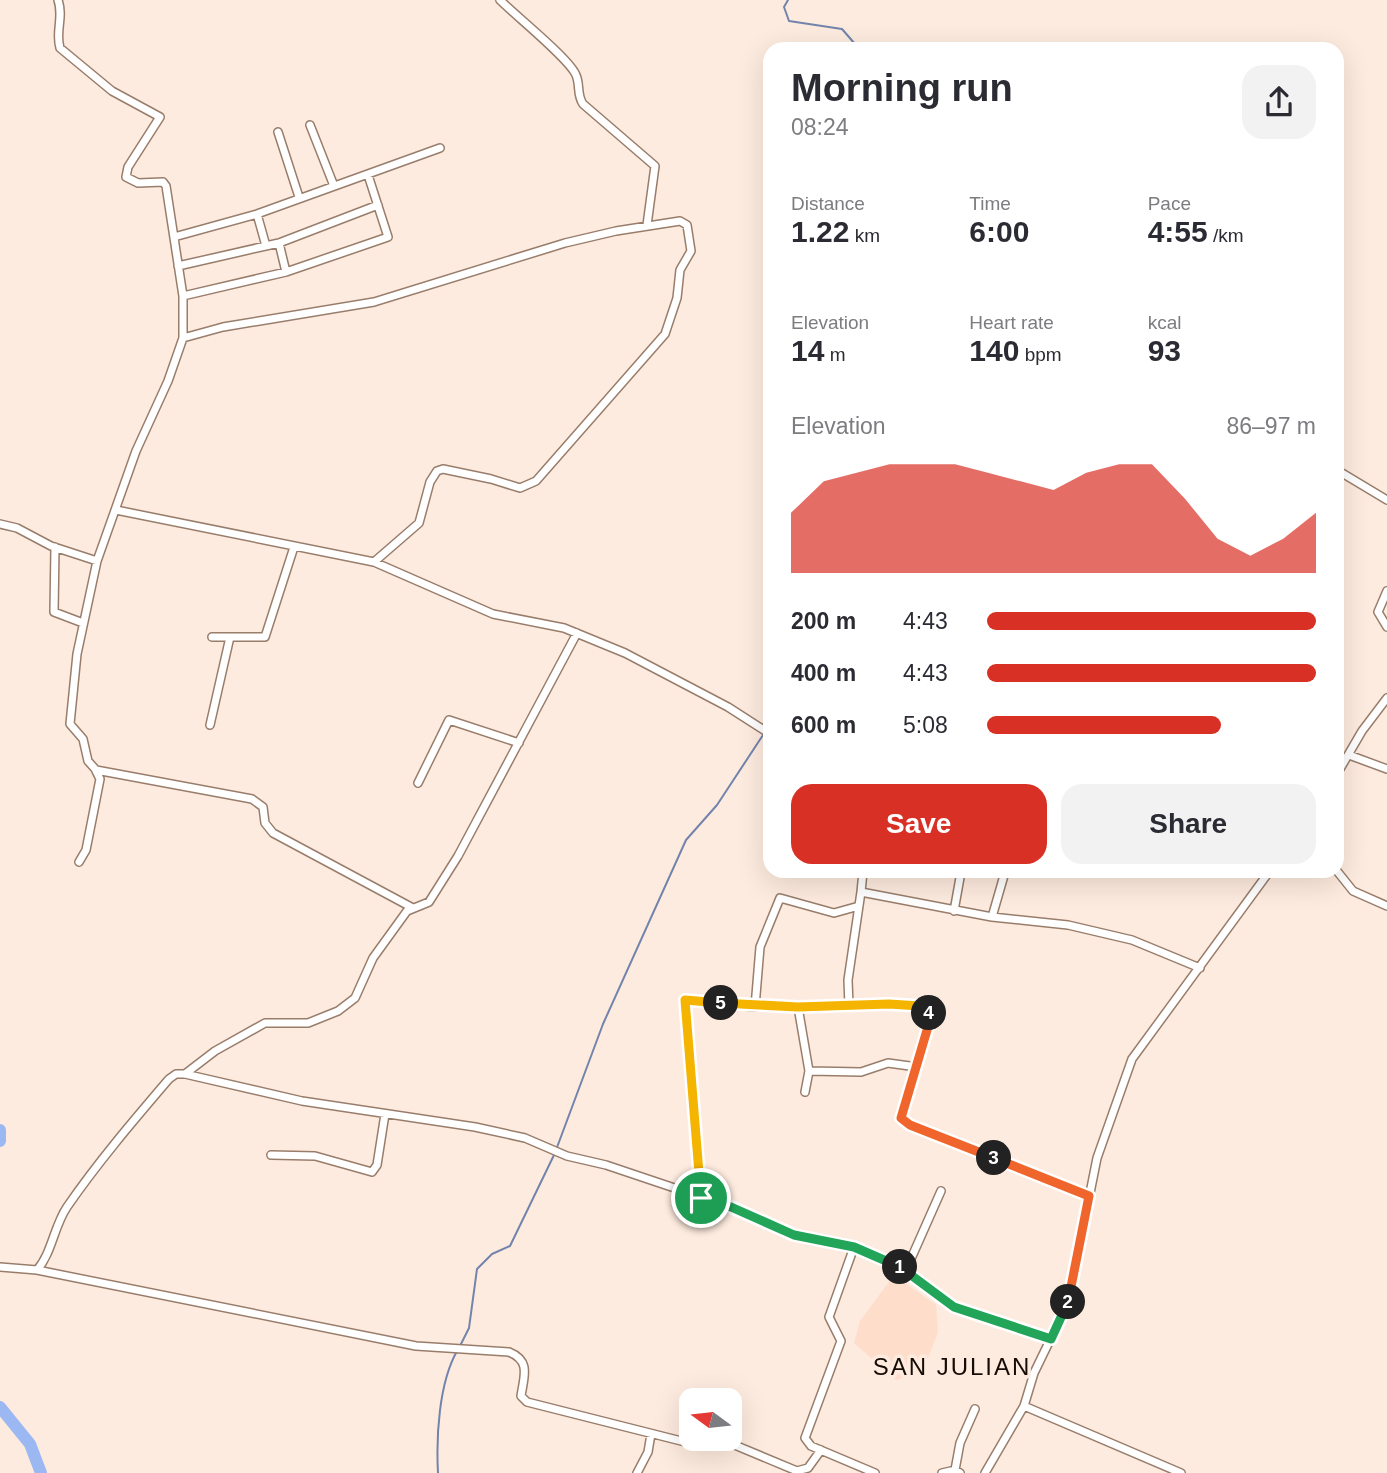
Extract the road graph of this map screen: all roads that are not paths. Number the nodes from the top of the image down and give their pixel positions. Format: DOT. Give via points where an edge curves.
graph roads {
  1 [pos="58,0"];
  2 [pos="500,0"];
  3 [pos="310,125"];
  4 [pos="278,132"];
  5 [pos="440,148"];
  6 [pos="368,175"];
  7 [pos="334,186"];
  8 [pos="299,197"];
  9 [pos="378,205"];
  10 [pos="257,214"];
  11 [pos="647,225"];
  12 [pos="174,237"];
  13 [pos="279,243"];
  14 [pos="266,246"];
  15 [pos="178,267"];
  16 [pos="286,272"];
  17 [pos="183,296"];
  18 [pos="183,338"];
  19 [pos="1344,474"];
  20 [pos="1387,500"];
  21 [pos="116,510"];
  22 [pos="0,524"];
  23 [pos="55,547"];
  24 [pos="294,547"];
  25 [pos="97,561"];
  26 [pos="374,562"];
  27 [pos="1387,591"];
  28 [pos="83,623"];
  29 [pos="1387,627"];
  30 [pos="578,633"];
  31 [pos="212,637"];
  32 [pos="230,637"];
  33 [pos="1387,698"];
  34 [pos="211,725"];
  35 [pos="763,729"];
  36 [pos="519,743"];
  37 [pos="1349,755"];
  38 [pos="1344,763"];
  39 [pos="1387,769"];
  40 [pos="96,770"];
  41 [pos="418,783"];
  42 [pos="79,862"];
  43 [pos="862,878"];
  44 [pos="960,878"];
  45 [pos="1003,878"];
  46 [pos="1265,878"];
  47 [pos="1343,878"];
  48 [pos="860,892"];
  49 [pos="859,906"];
  50 [pos="1387,906"];
  51 [pos="411,907"];
  52 [pos="954,911"];
  53 [pos="992,917"];
  54 [pos="1200,968"];
  55 [pos="849,1006"];
  56 [pos="755,1007"];
  57 [pos="798,1007"];
  58 [pos="917,1067"];
  59 [pos="809,1071"];
  60 [pos="185,1074"];
  61 [pos="805,1092"];
  62 [pos="385,1114"];
  63 [pos="271,1155"];
  64 [pos="941,1191"];
  65 [pos="1089,1196"];
  66 [pos="701,1198"];
  67 [pos="854,1247"];
  68 [pos="0,1267"];
  69 [pos="37,1270"];
  70 [pos="906,1270"];
  71 [pos="1051,1339"];
  72 [pos="1024,1406"];
  73 [pos="975,1409"];
  74 [pos="651,1434"];
  75 [pos="821,1450"];
  76 [pos="958,1472"];
  77 [pos="637,1473"];
  78 [pos="875,1473"];
  79 [pos="942,1473"];
  80 [pos="985,1473"];
  81 [pos="1181,1473"];
  1 -- 12 [label="street" via="60,48 112,91 160,117 126,177 133,182 165,184"];
  2 -- 11 [label="street" via="570,65 583,104 655,166"];
  3 -- 7 [label="street"];
  4 -- 8 [label="street"];
  5 -- 6 [label="street"];
  6 -- 7 [label="street"];
  6 -- 9 [label="street"];
  7 -- 8 [label="street"];
  8 -- 10 [label="street"];
  9 -- 13 [label="street"];
  9 -- 16 [label="street" via="388,237"];
  10 -- 12 [label="street"];
  10 -- 14 [label="street"];
  11 -- 18 [label="street" via="565,243 374,303 223,327"];
  11 -- 26 [label="street" via="684,222 691,240 673,312 656,347 530,486 520,488 437,471 419,523"];
  12 -- 15 [label="street"];
  13 -- 14 [label="street"];
  13 -- 16 [label="street"];
  14 -- 15 [label="street"];
  15 -- 17 [label="street"];
  16 -- 17 [label="street"];
  17 -- 18 [label="street"];
  18 -- 21 [label="street"];
  19 -- 20 [label="street"];
  21 -- 24 [label="street"];
  21 -- 25 [label="street"];
  22 -- 23 [label="street"];
  23 -- 25 [label="street"];
  23 -- 28 [label="street" via="54,612"];
  24 -- 26 [label="street"];
  24 -- 32 [label="street" via="265,637"];
  25 -- 28 [label="street"];
  26 -- 30 [label="street" via="493,614"];
  27 -- 29 [label="street" via="1378,612"];
  28 -- 40 [label="street" via="69,720"];
  30 -- 35 [label="street" via="646,663"];
  30 -- 36 [label="street"];
  31 -- 32 [label="street"];
  32 -- 34 [label="street"];
  33 -- 37 [label="street"];
  36 -- 41 [label="street" via="449,720"];
  36 -- 51 [label="street" via="429,902"];
  37 -- 38 [label="street"];
  37 -- 39 [label="street"];
  40 -- 42 [label="street" via="100,779 86,850"];
  40 -- 51 [label="street" via="252,799 263,807 265,823 273,834"];
  43 -- 48 [label="street"];
  44 -- 52 [label="street"];
  45 -- 53 [label="street"];
  46 -- 54 [label="street"];
  47 -- 50 [label="street" via="1353,891"];
  48 -- 49 [label="street"];
  48 -- 52 [label="street"];
  49 -- 55 [label="street" via="848,980"];
  49 -- 56 [label="street" via="834,913 780,898 760,947"];
  51 -- 60 [label="street" via="373,958 348,1005 308,1023 265,1023"];
  52 -- 53 [label="street"];
  53 -- 54 [label="street" via="1068,925 1132,940"];
  54 -- 65 [label="street" via="1132,1059 1108,1120"];
  55 -- 57 [label="street"];
  55 -- 58 [label="street" via="889,1004 927,1010 930,1020"];
  56 -- 57 [label="street"];
  56 -- 66 [label="street" via="685,1000"];
  57 -- 59 [label="street"];
  58 -- 59 [label="street" via="888,1063 861,1072"];
  58 -- 65 [label="street" via="901,1113 904,1122"];
  59 -- 61 [label="street"];
  60 -- 62 [label="street" via="302,1101"];
  60 -- 69 [label="street" via="169,1079 107,1153 66,1209"];
  62 -- 63 [label="street" via="372,1172 314,1156"];
  62 -- 66 [label="street" via="525,1138"];
  64 -- 70 [label="street"];
  65 -- 71 [label="street" via="1075,1279 1063,1319"];
  66 -- 67 [label="street" via="794,1235"];
  67 -- 70 [label="street"];
  67 -- 75 [label="street" via="828,1317 841,1341 805,1438"];
  68 -- 69 [label="street"];
  69 -- 74 [label="street" via="416,1346 509,1352 525,1363 522,1400"];
  70 -- 71 [label="street" via="954,1307"];
  71 -- 72 [label="street"];
  72 -- 80 [label="street"];
  72 -- 81 [label="street"];
  73 -- 76 [label="street" via="960,1443"];
  74 -- 75 [label="street" via="701,1446 725,1441 797,1471 808,1468"];
  74 -- 77 [label="street"];
  75 -- 78 [label="street"];
  76 -- 79 [label="street"];
}
